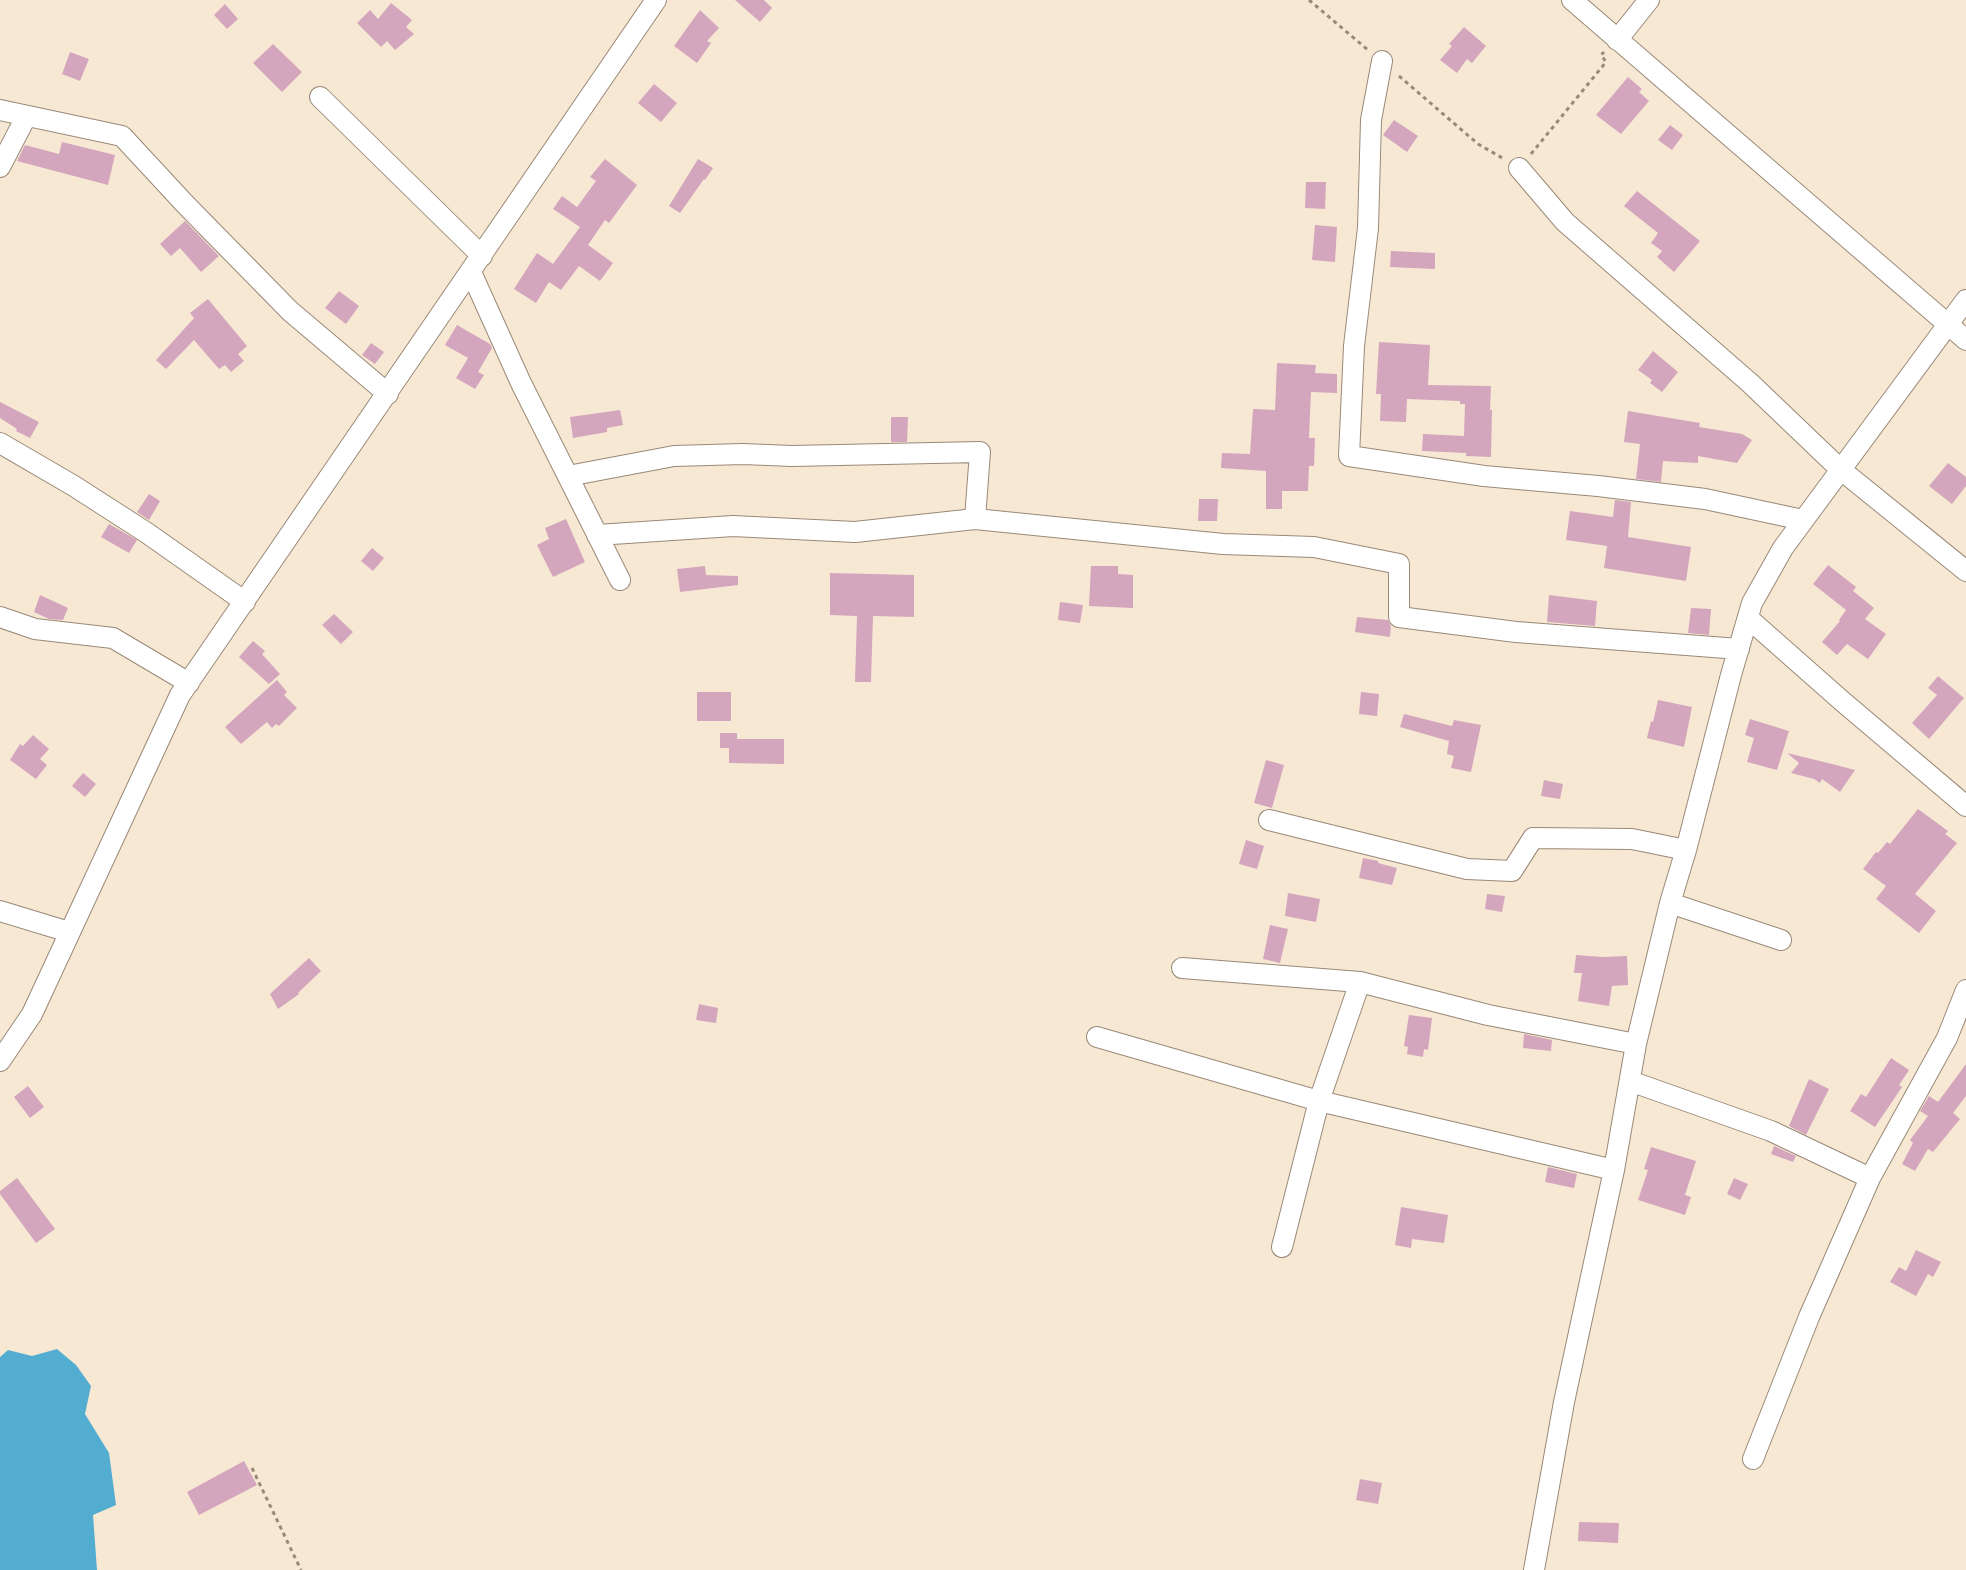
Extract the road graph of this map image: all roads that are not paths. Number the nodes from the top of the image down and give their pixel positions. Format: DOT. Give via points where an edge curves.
graph roads {
  1 [pos="656,0"];
  2 [pos="1572,0"];
  3 [pos="1649,0"];
  4 [pos="1612,45"];
  5 [pos="1382,61"];
  6 [pos="320,97"];
  7 [pos="0,110"];
  8 [pos="26,117"];
  9 [pos="0,167"];
  10 [pos="1519,168"];
  11 [pos="476,264"];
  12 [pos="1966,300"];
  13 [pos="1949,323"];
  14 [pos="1966,340"];
  15 [pos="388,394"];
  16 [pos="0,443"];
  17 [pos="1840,469"];
  18 [pos="568,476"];
  19 [pos="974,519"];
  20 [pos="1803,520"];
  21 [pos="597,535"];
  22 [pos="1966,571"];
  23 [pos="620,580"];
  24 [pos="245,602"];
  25 [pos="0,617"];
  26 [pos="1748,618"];
  27 [pos="1739,649"];
  28 [pos="189,683"];
  29 [pos="1966,806"];
  30 [pos="1269,820"];
  31 [pos="1686,850"];
  32 [pos="1670,903"];
  33 [pos="0,910"];
  34 [pos="69,932"];
  35 [pos="1780,940"];
  36 [pos="1182,968"];
  37 [pos="1360,982"];
  38 [pos="1966,990"];
  39 [pos="1097,1038"];
  40 [pos="1636,1044"];
  41 [pos="0,1061"];
  42 [pos="1630,1081"];
  43 [pos="1319,1101"];
  44 [pos="1614,1170"];
  45 [pos="1870,1178"];
  46 [pos="1282,1247"];
  47 [pos="1753,1459"];
  48 [pos="1534,1570"];
  1 -- 11 [label="street"];
  2 -- 4 [label="street"];
  3 -- 4 [label="street"];
  4 -- 13 [label="street"];
  5 -- 20 [label="street" via="1371,120 1368,228 1354,346 1349,456 1484,476 1705,499"];
  6 -- 11 [label="street"];
  7 -- 8 [label="street"];
  8 -- 9 [label="street"];
  8 -- 15 [label="street" via="122,136 290,311"];
  10 -- 17 [label="street" via="1566,222 1750,383"];
  11 -- 15 [label="street"];
  11 -- 18 [label="street" via="521,383"];
  12 -- 13 [label="street"];
  13 -- 14 [label="street"];
  13 -- 17 [label="street"];
  15 -- 24 [label="street"];
  16 -- 24 [label="street" via="99,502"];
  17 -- 20 [label="street"];
  17 -- 22 [label="street"];
  18 -- 19 [label="street" via="674,456 980,452"];
  18 -- 21 [label="street"];
  19 -- 21 [label="street" via="856,532 733,526"];
  19 -- 27 [label="street" via="1223,544 1314,548 1399,564 1399,617 1516,632"];
  20 -- 26 [label="street" via="1783,548 1752,604"];
  21 -- 23 [label="street"];
  24 -- 28 [label="street"];
  25 -- 28 [label="street" via="36,629 113,638"];
  26 -- 27 [label="street"];
  26 -- 29 [label="street"];
  27 -- 31 [label="street"];
  28 -- 34 [label="street" via="180,695"];
  30 -- 31 [label="street" via="1467,869 1512,871 1533,838 1632,839"];
  31 -- 32 [label="street"];
  32 -- 35 [label="street"];
  32 -- 40 [label="street"];
  33 -- 34 [label="street"];
  34 -- 41 [label="street" via="32,1014"];
  36 -- 37 [label="street"];
  37 -- 40 [label="street" via="1488,1016"];
  37 -- 43 [label="street"];
  38 -- 45 [label="street" via="1947,1038"];
  39 -- 43 [label="street"];
  40 -- 42 [label="street"];
  42 -- 44 [label="street"];
  42 -- 45 [label="street" via="1771,1131"];
  43 -- 44 [label="street"];
  43 -- 46 [label="street"];
  44 -- 48 [label="street" via="1564,1402"];
  45 -- 47 [label="street" via="1809,1317"];
}
